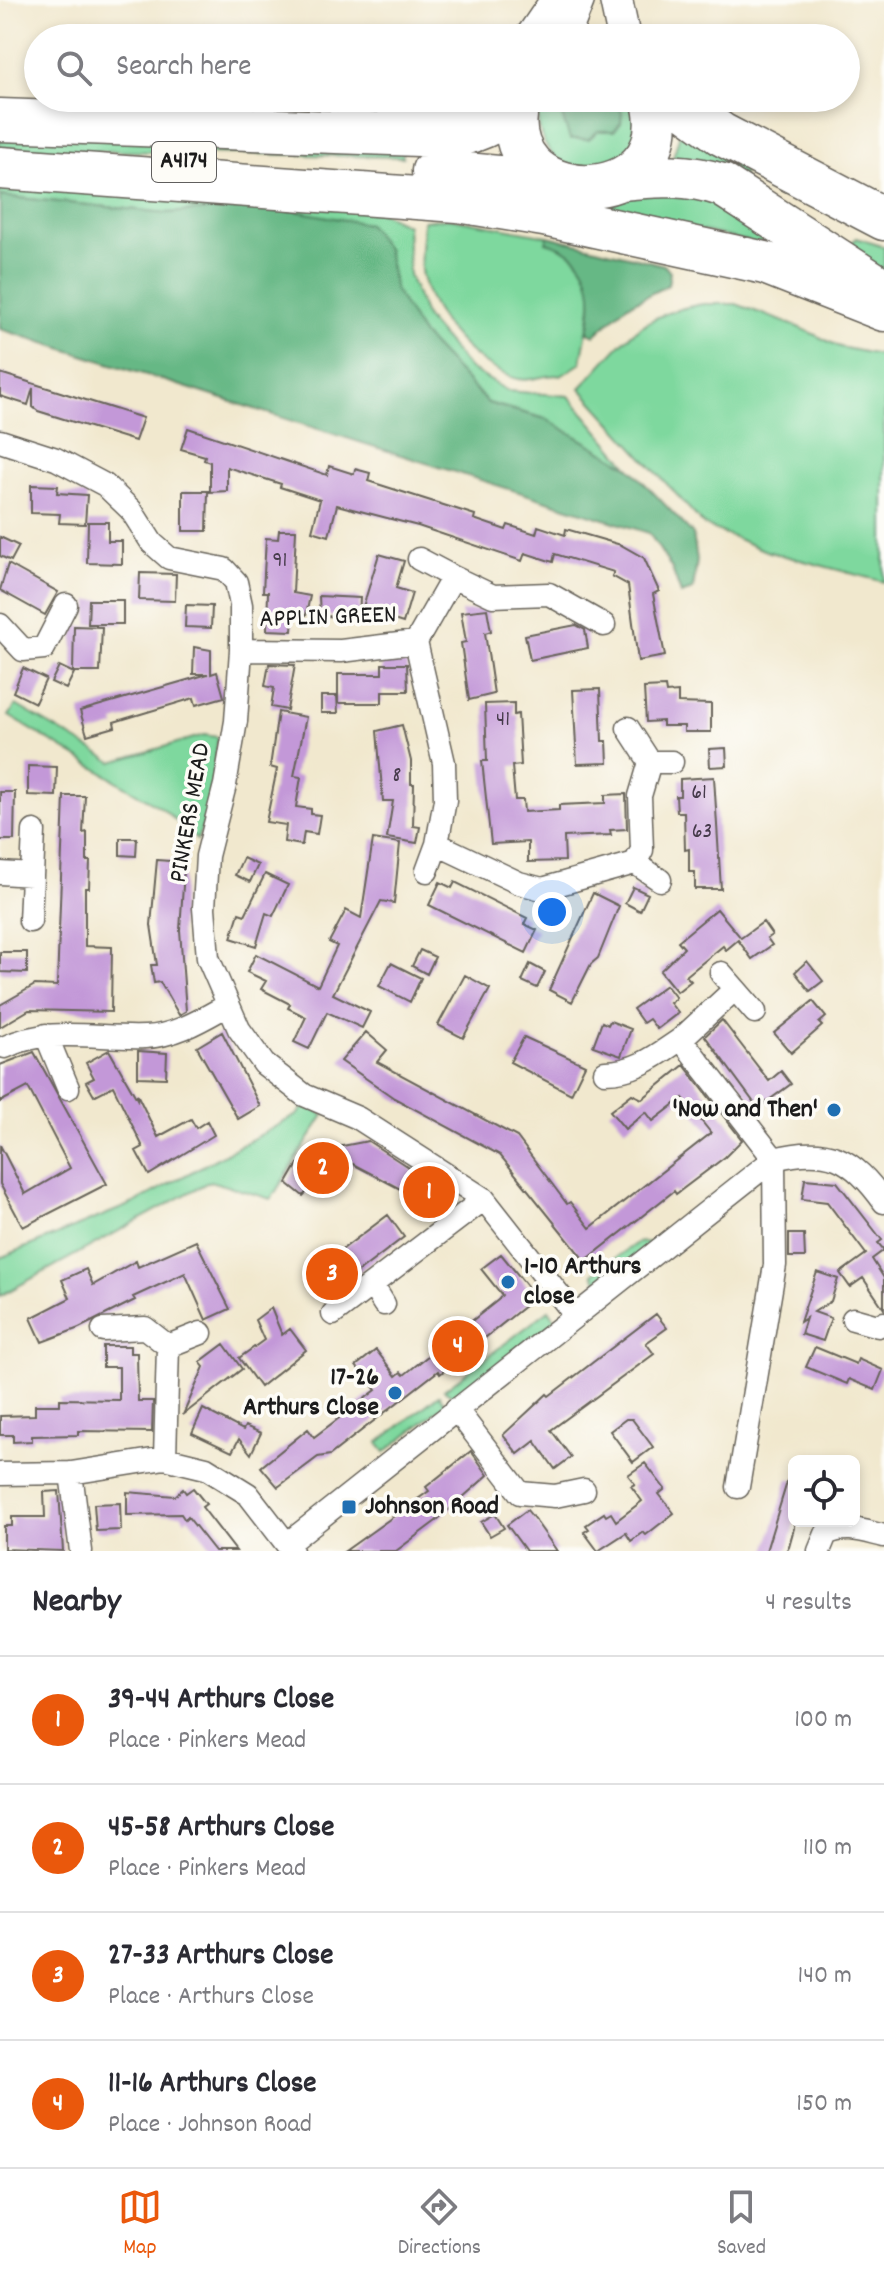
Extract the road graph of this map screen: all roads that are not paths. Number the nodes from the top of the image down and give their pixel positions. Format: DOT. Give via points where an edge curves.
graph roads {
  1 [pos="557,0"];
  2 [pos="578,0"];
  3 [pos="616,0"];
  4 [pos="541,24"];
  5 [pos="569,24"];
  6 [pos="621,24"];
  7 [pos="132,112"];
  8 [pos="309,112"];
  9 [pos="443,112"];
  10 [pos="506,112"];
  11 [pos="517,112"];
  12 [pos="654,112"];
  13 [pos="690,112"];
  14 [pos="9,121"];
  15 [pos="0,160"];
  16 [pos="0,168"];
  17 [pos="623,179"];
  18 [pos="555,182"];
  19 [pos="884,219"];
  20 [pos="884,290"];
  21 [pos="884,310"];
  22 [pos="0,441"];
  23 [pos="419,559"];
  24 [pos="453,577"];
  25 [pos="66,605"];
  26 [pos="0,625"];
  27 [pos="604,625"];
  28 [pos="416,642"];
  29 [pos="241,650"];
  30 [pos="628,728"];
  31 [pos="34,831"];
  32 [pos="437,844"];
  33 [pos="635,863"];
  34 [pos="427,871"];
  35 [pos="0,873"];
  36 [pos="32,875"];
  37 [pos="660,880"];
  38 [pos="30,921"];
  39 [pos="226,1006"];
  40 [pos="755,1012"];
  41 [pos="46,1035"];
  42 [pos="681,1039"];
  43 [pos="5,1047"];
  44 [pos="605,1072"];
  45 [pos="68,1088"];
  46 [pos="774,1159"];
  47 [pos="484,1199"];
  48 [pos="884,1202"];
  49 [pos="333,1314"];
  50 [pos="575,1315"];
  51 [pos="853,1319"];
  52 [pos="884,1323"];
  53 [pos="103,1330"];
  54 [pos="201,1333"];
  55 [pos="168,1346"];
  56 [pos="456,1409"];
  57 [pos="165,1458"];
  58 [pos="71,1473"];
  59 [pos="0,1474"];
  60 [pos="738,1487"];
  61 [pos="584,1490"];
  62 [pos="884,1536"];
  63 [pos="289,1547"];
  64 [pos="81,1551"];
  65 [pos="819,1551"];
  1 -- 4 [label="main road"];
  2 -- 5 [label="main road"];
  3 -- 6 [label="main road"];
  7 -- 14 [label="main road"];
  8 -- 9 [label="main road"];
  10 -- 14 [label="highway, A4174" via="486,128 447,136"];
  11 -- 18 [label="highway" via="516,126 528,159"];
  12 -- 17 [label="highway" via="653,140"];
  13 -- 19 [label="highway" via="721,134"];
  15 -- 18 [label="highway, A4174" via="368,165"];
  16 -- 21 [label="highway" via="458,201 765,263"];
  17 -- 18 [label="highway" via="589,189"];
  17 -- 20 [label="highway" via="665,174 722,185"];
  22 -- 29 [label="street, PINKERS MEAD" via="56,459 105,485 169,558 224,569 236,582 241,605"];
  23 -- 24 [label="street"];
  24 -- 27 [label="street" via="493,596 549,594"];
  24 -- 28 [label="street, APPLIN GREEN"];
  25 -- 26 [label="street" via="44,648 23,650"];
  28 -- 29 [label="street, APPLIN GREEN" via="341,651"];
  28 -- 32 [label="street, APPLIN GREEN" via="444,763 445,800"];
  29 -- 39 [label="street, PINKERS MEAD" via="236,721 207,856 205,893 208,958"];
  30 -- 33 [label="street" via="661,762 640,796 642,850"];
  31 -- 36 [label="street"];
  32 -- 33 [label="street" via="542,889"];
  32 -- 34 [label="street, APPLIN GREEN"];
  33 -- 37 [label="street"];
  35 -- 36 [label="street"];
  36 -- 38 [label="street"];
  39 -- 41 [label="street" via="188,1027 148,1037"];
  39 -- 47 [label="street, PINKERS MEAD" via="264,1064 304,1095 358,1118"];
  40 -- 42 [label="street" via="728,981"];
  41 -- 43 [label="street" via="28,1036"];
  41 -- 45 [label="street"];
  42 -- 44 [label="street" via="644,1064"];
  42 -- 46 [label="street"];
  46 -- 48 [label="street" via="801,1152 835,1156 853,1166"];
  46 -- 50 [label="street"];
  46 -- 60 [label="street" via="775,1265"];
  47 -- 49 [label="street" via="378,1295"];
  47 -- 50 [label="street, PINKERS MEAD"];
  50 -- 56 [label="street"];
  51 -- 52 [label="street"];
  53 -- 55 [label="street" via="145,1328"];
  54 -- 55 [label="street"];
  55 -- 57 [label="street"];
  56 -- 61 [label="street" via="520,1493 555,1496"];
  56 -- 63 [label="street"];
  57 -- 58 [label="street"];
  57 -- 63 [label="street" via="206,1468 248,1494"];
  58 -- 59 [label="street"];
  58 -- 64 [label="street"];
  62 -- 65 [label="street" via="837,1529 826,1534"];
}
